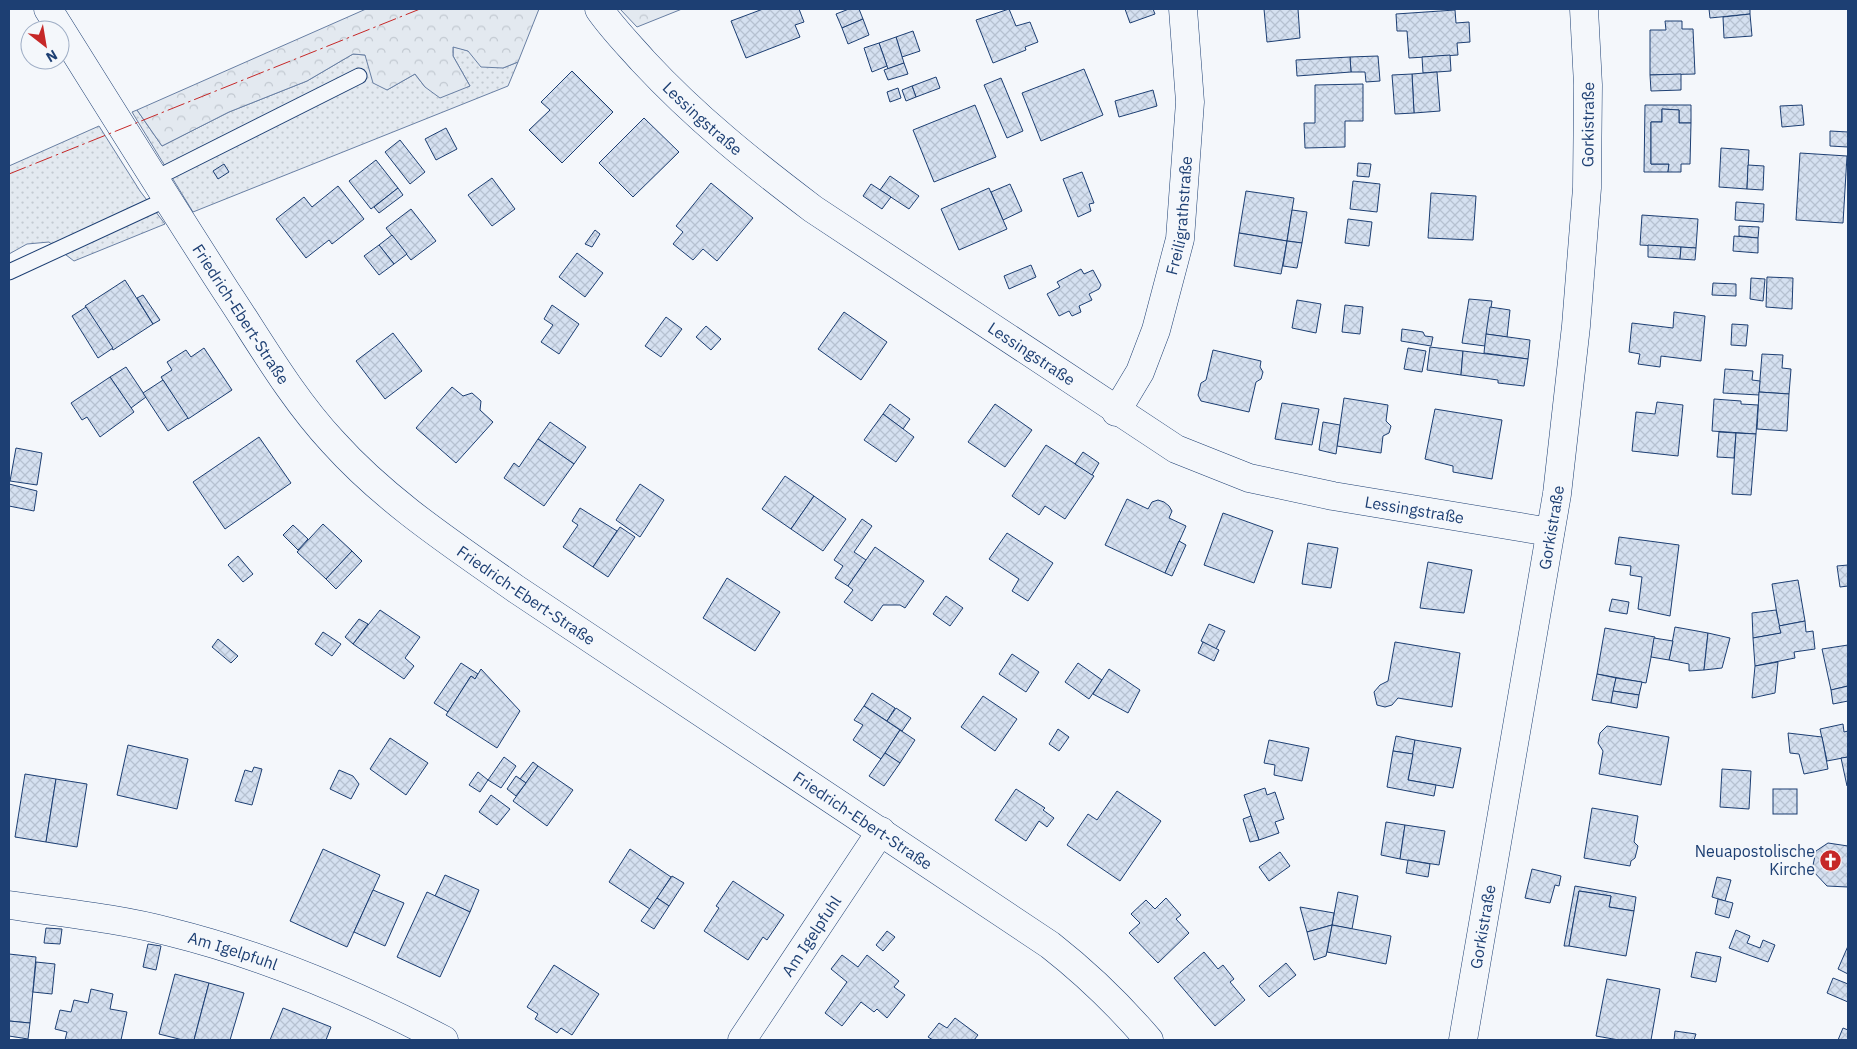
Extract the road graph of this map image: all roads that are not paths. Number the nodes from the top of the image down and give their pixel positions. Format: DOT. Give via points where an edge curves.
graph roads {
  1 [pos="48,9"];
  2 [pos="599,9"];
  3 [pos="1183,9"];
  4 [pos="1584,9"];
  5 [pos="359,76"];
  6 [pos="161,189"];
  7 [pos="9,272"];
  8 [pos="1116,412"];
  9 [pos="1550,532"];
  10 [pos="881,831"];
  11 [pos="9,905"];
  12 [pos="444,1040"];
  13 [pos="742,1040"];
  14 [pos="1149,1040"];
  15 [pos="1463,1040"];
  1 -- 6 [label="street, Friedrich-Ebert-Straße"];
  2 -- 8 [label="street, Lessingstraße" via="668,88 758,168 812,209"];
  3 -- 8 [label="street, Freiligrathstraße" via="1190,102 1180,239 1156,330 1140,372"];
  4 -- 9 [label="street, Gorkistraße" via="1588,85 1587,188 1576,326"];
  5 -- 6 [label="lane"];
  6 -- 7 [label="lane"];
  6 -- 10 [label="street, Friedrich-Ebert-Straße" via="302,405 368,478 440,536 516,589"];
  8 -- 9 [label="street, Lessingstraße" via="1176,449 1249,478 1332,496"];
  9 -- 15 [label="street, Gorkistraße"];
  10 -- 13 [label="street, Am Igelpfuhl"];
  10 -- 14 [label="street, Friedrich-Ebert-Straße" via="1050,945 1086,974"];
  11 -- 12 [label="street, Am Igelpfuhl" via="99,917 170,932 317,979"];
}
